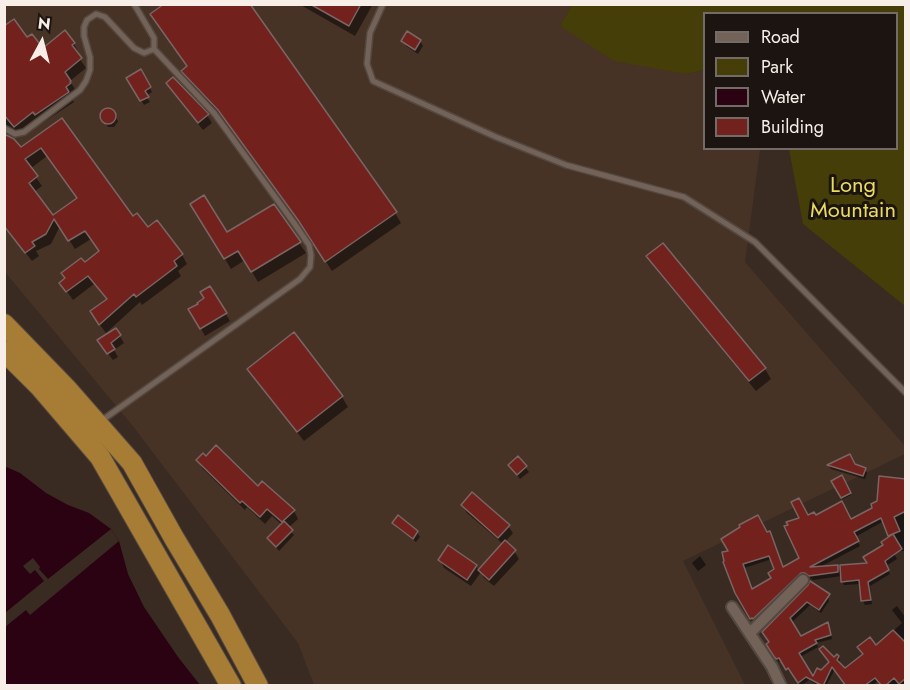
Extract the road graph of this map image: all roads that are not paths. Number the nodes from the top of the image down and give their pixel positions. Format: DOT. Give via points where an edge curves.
graph roads {
  1 [pos="134,4"];
  2 [pos="383,4"];
  3 [pos="154,49"];
  4 [pos="4,128"];
  5 [pos="4,324"];
  6 [pos="4,351"];
  7 [pos="906,393"];
  8 [pos="98,424"];
  9 [pos="803,580"];
  10 [pos="732,607"];
  11 [pos="750,633"];
  12 [pos="231,686"];
  13 [pos="258,686"];
  14 [pos="781,686"];
  1 -- 3 [label="lane" via="154,38"];
  2 -- 7 [label="lane" via="370,33 367,64 373,81 566,165 684,197 755,242"];
  3 -- 4 [label="lane" via="144,53 134,48 105,17 96,14 84,27 90,70 80,90 24,132 15,134"];
  3 -- 8 [label="lane" via="214,113 294,223 309,245 310,267 300,279"];
  5 -- 8 [label="highway"];
  6 -- 12 [label="highway" via="100,457"];
  8 -- 13 [label="highway" via="132,463"];
  9 -- 11 [label="street"];
  10 -- 11 [label="street"];
  11 -- 14 [label="street"];
}
